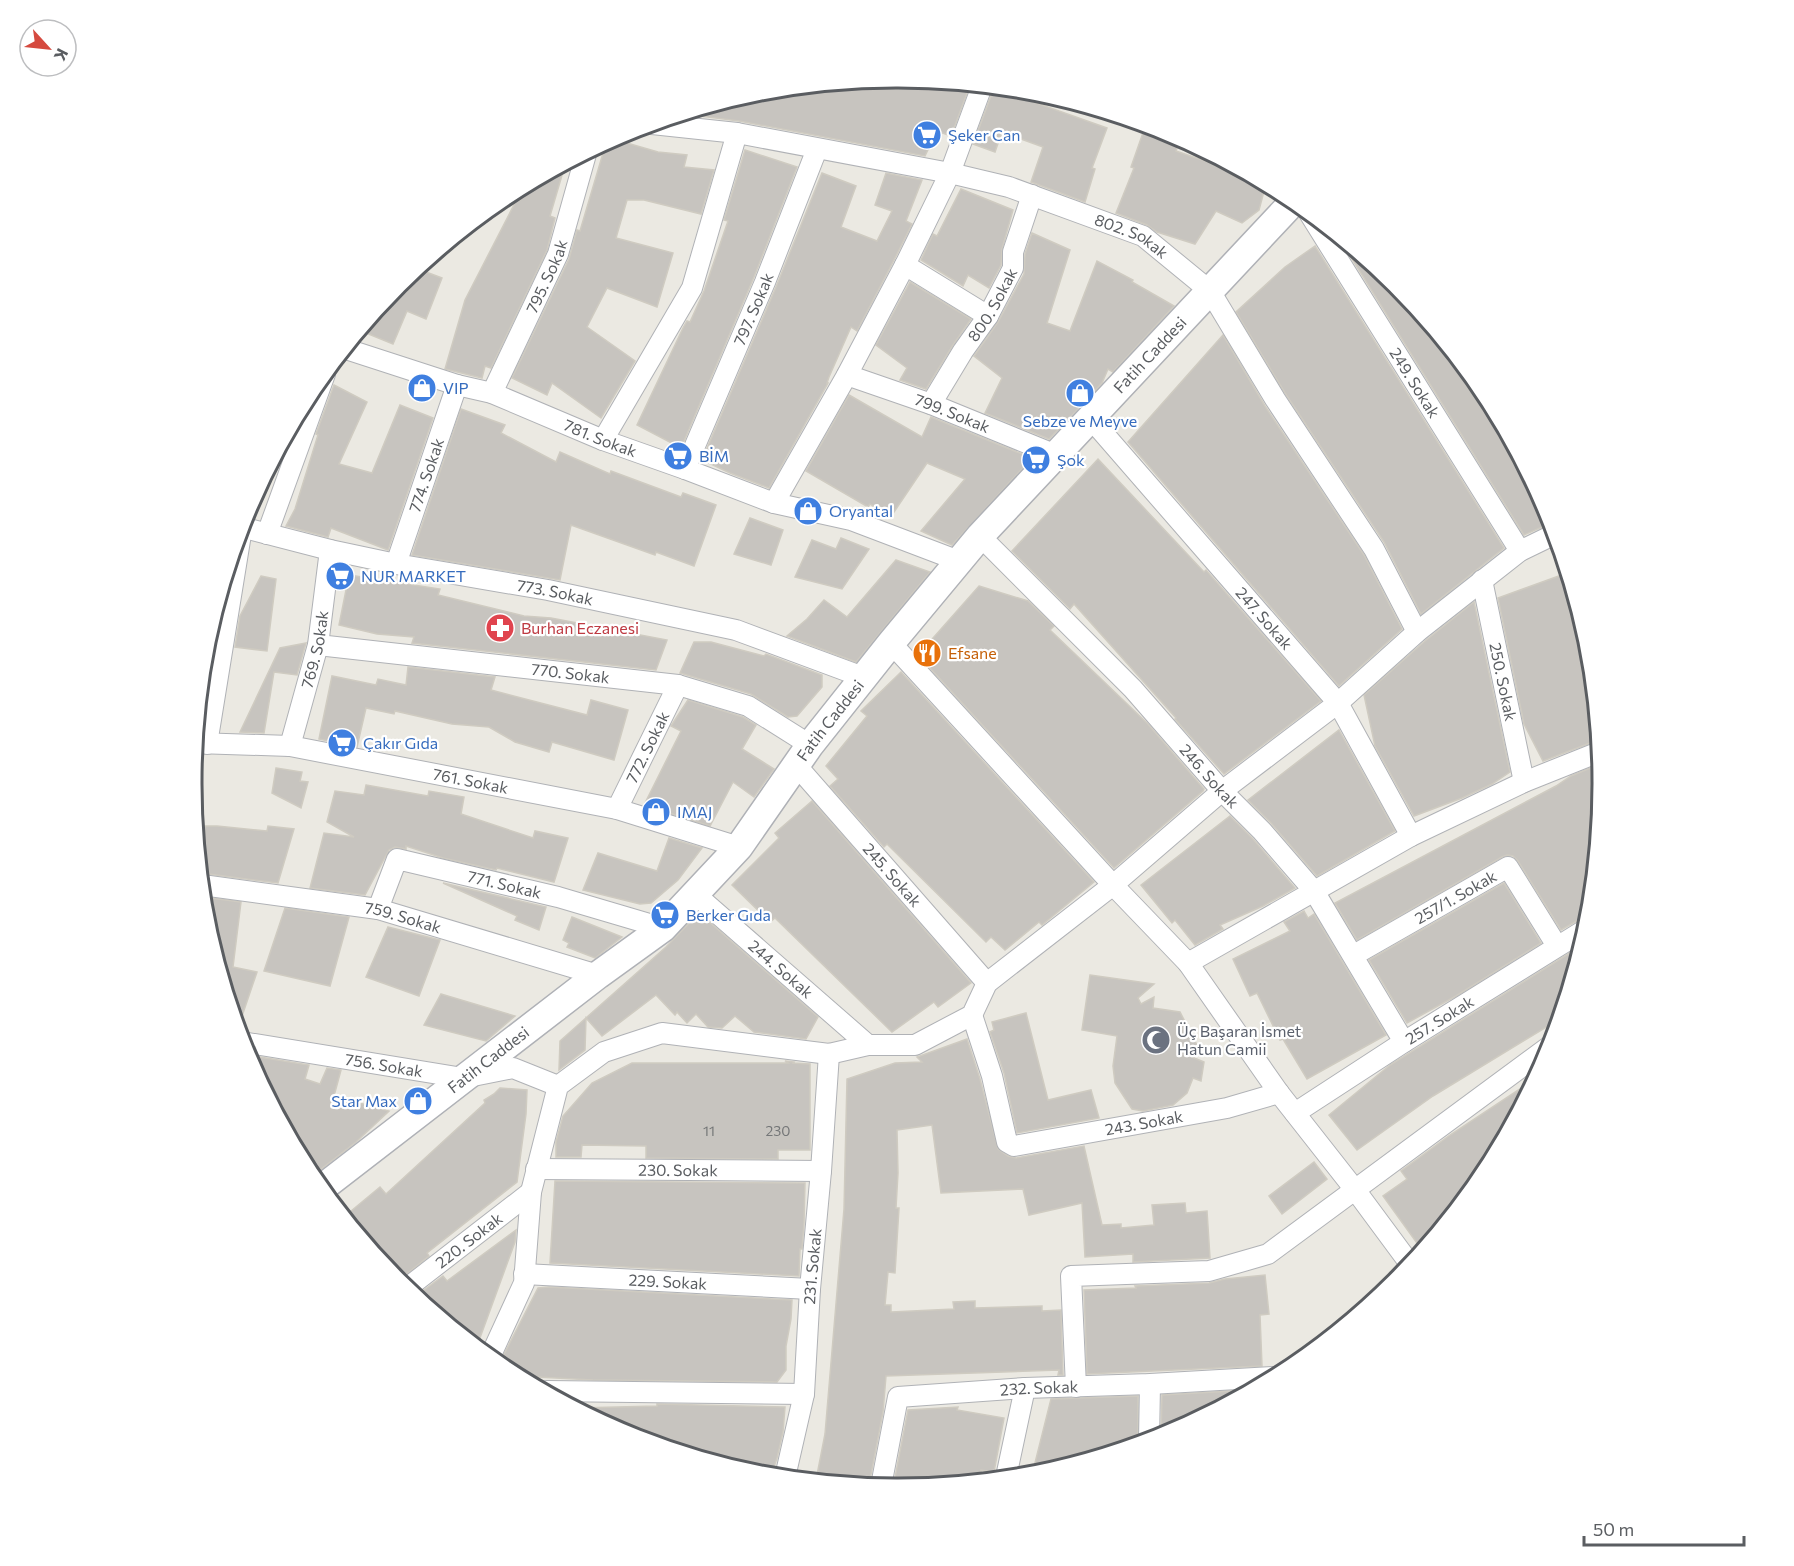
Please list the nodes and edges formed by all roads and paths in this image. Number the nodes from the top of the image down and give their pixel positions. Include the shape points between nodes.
1 (979, 93) edge
2 (671, 126) edge
3 (737, 133) junction
4 (817, 149) junction
5 (583, 164) edge
6 (950, 173) junction
7 (1032, 195) junction
8 (1287, 209) edge
9 (1322, 233) edge
10 (905, 265) junction
11 (1210, 291) junction
12 (988, 316) junction
13 (353, 352) edge
14 (847, 375) junction
15 (457, 385) junction
16 (492, 393) junction
17 (931, 404) junction
18 (1091, 419) junction
19 (296, 436) edge
20 (603, 440) junction
21 (1056, 455) junction
22 (685, 469) junction
23 (774, 502) junction
24 (250, 529) edge
25 (267, 534) junction
26 (980, 536) junction
27 (1547, 538) edge
28 (330, 550) junction
29 (1520, 551) junction
30 (959, 561) junction
31 (396, 564) junction
32 (1482, 580) junction
33 (231, 587) edge
34 (1416, 632) junction
35 (891, 643) junction
36 (318, 645) junction
37 (863, 677) junction
38 (678, 685) junction
39 (1338, 703) junction
40 (205, 727) edge
41 (204, 743) edge
42 (290, 746) junction
43 (803, 755) junction
44 (1591, 755) edge
45 (1524, 782) junction
46 (1222, 791) junction
47 (617, 809) junction
48 (1411, 836) junction
49 (739, 846) junction
50 (1113, 885) junction
51 (210, 886) edge
52 (1314, 891) junction
53 (696, 894) junction
54 (378, 909) junction
55 (663, 928) junction
56 (1574, 936) edge
57 (1557, 946) junction
58 (1354, 955) junction
59 (1188, 963) junction
60 (598, 975) junction
61 (987, 983) junction
62 (972, 1015) junction
63 (1404, 1042) junction
64 (253, 1044) edge
65 (868, 1045) junction
66 (829, 1054) junction
67 (1535, 1057) edge
68 (463, 1078) junction
69 (558, 1086) junction
70 (1279, 1093) junction
71 (1295, 1113) junction
72 (536, 1169) junction
73 (821, 1171) junction
74 (329, 1182) edge
75 (1356, 1191) junction
76 (531, 1192) junction
77 (1404, 1256) edge
78 (524, 1274) junction
79 (415, 1282) edge
80 (810, 1289) junction
81 (494, 1348) edge
82 (1254, 1378) edge
83 (1150, 1384) junction
84 (1076, 1387) junction
85 (1025, 1388) junction
86 (563, 1391) edge
87 (804, 1394) junction
88 (1149, 1430) edge
89 (1008, 1468) edge
90 (787, 1469) edge
91 (883, 1477) edge

1 - 6 street
2 - 3 street, 802. Sokak
3 - 4 street, 802. Sokak
3 - 20 street via 692,288
4 - 6 street, 802. Sokak
4 - 22 street, 797. Sokak
5 - 16 street, 795. Sokak via 558,254
6 - 7 street, 802. Sokak
6 - 10 street
7 - 11 street, 802. Sokak via 1143,236
7 - 12 street, 800. Sokak via 1013,252 1013,268
8 - 11 main road, Fatih Caddesi
9 - 29 street, 249. Sokak
10 - 12 street
10 - 14 street
11 - 18 main road, Fatih Caddesi
11 - 34 street, 802. Sokak via 1275,399 1374,549
12 - 17 street, 800. Sokak
13 - 15 street, 781. Sokak
14 - 17 street, 799. Sokak
14 - 23 street
15 - 16 street, 781. Sokak
15 - 31 street, 774. Sokak
16 - 20 street, 781. Sokak
17 - 21 street, 799. Sokak
18 - 21 main road, Fatih Caddesi
18 - 39 street, 247. Sokak
19 - 25 street
20 - 22 street, 781. Sokak
21 - 26 main road, Fatih Caddesi
22 - 23 street, 781. Sokak
23 - 30 street, 781. Sokak via 851,520
24 - 25 street, 773. Sokak
25 - 28 street, 773. Sokak
26 - 30 main road, Fatih Caddesi
26 - 46 street, 246. Sokak via 1133,689
27 - 29 street
28 - 31 street, 773. Sokak
28 - 36 street, 769. Sokak
29 - 32 street
30 - 35 main road, Fatih Caddesi
31 - 37 street, 773. Sokak via 548,590 736,630
32 - 34 street
32 - 45 street, 250. Sokak
33 - 40 street
34 - 39 street
35 - 37 main road, Fatih Caddesi
35 - 50 street
36 - 38 street, 770. Sokak
36 - 42 street, 769. Sokak
37 - 43 main road, Fatih Caddesi
38 - 43 street, 770. Sokak via 748,706
38 - 47 street, 772. Sokak
39 - 46 street
39 - 48 street, 247. Sokak
41 - 42 street, 761. Sokak
42 - 47 street, 761. Sokak
43 - 49 main road, Fatih Caddesi
43 - 61 street, 245. Sokak
44 - 45 street
45 - 48 street
46 - 50 street
46 - 52 street, 246. Sokak
47 - 49 street, 761. Sokak
48 - 52 street
49 - 53 main road, Fatih Caddesi
50 - 59 street
50 - 61 street
51 - 54 street, 759. Sokak
52 - 58 street, 246. Sokak
52 - 59 street
53 - 55 main road, Fatih Caddesi
53 - 65 street, 244. Sokak
54 - 55 street, 771. Sokak via 397,859 558,897
54 - 60 street, 759. Sokak
55 - 60 main road, Fatih Caddesi
56 - 57 street, 257. Sokak
57 - 58 street, 257/1. Sokak via 1508,867
57 - 63 street, 257. Sokak
58 - 63 street, 246. Sokak
59 - 70 street
60 - 68 main road, Fatih Caddesi
61 - 62 street
62 - 65 street via 915,1045
62 - 70 street, 243. Sokak via 992,1076 1007,1142 1014,1146 1227,1108
63 - 71 street, 257. Sokak
64 - 68 street, 756. Sokak
65 - 66 street
66 - 69 street via 662,1032 604,1052
66 - 73 street, 231. Sokak
67 - 75 street
68 - 69 street, 756. Sokak via 513,1068
68 - 74 main road, Fatih Caddesi
69 - 72 street
70 - 71 street
71 - 75 street
72 - 73 street, 230. Sokak
72 - 76 street
73 - 80 street, 231. Sokak
75 - 77 street
75 - 84 street via 1268,1254 1209,1271 1071,1276
76 - 78 street
76 - 79 street, 220. Sokak
78 - 80 street, 229. Sokak
78 - 81 street via 524,1283
80 - 87 street, 231. Sokak
82 - 83 street, 232. Sokak
83 - 84 street, 232. Sokak
83 - 88 street
84 - 85 street, 232. Sokak
85 - 89 street
85 - 91 street, 232. Sokak via 898,1397
86 - 87 street
87 - 90 street, 231. Sokak

